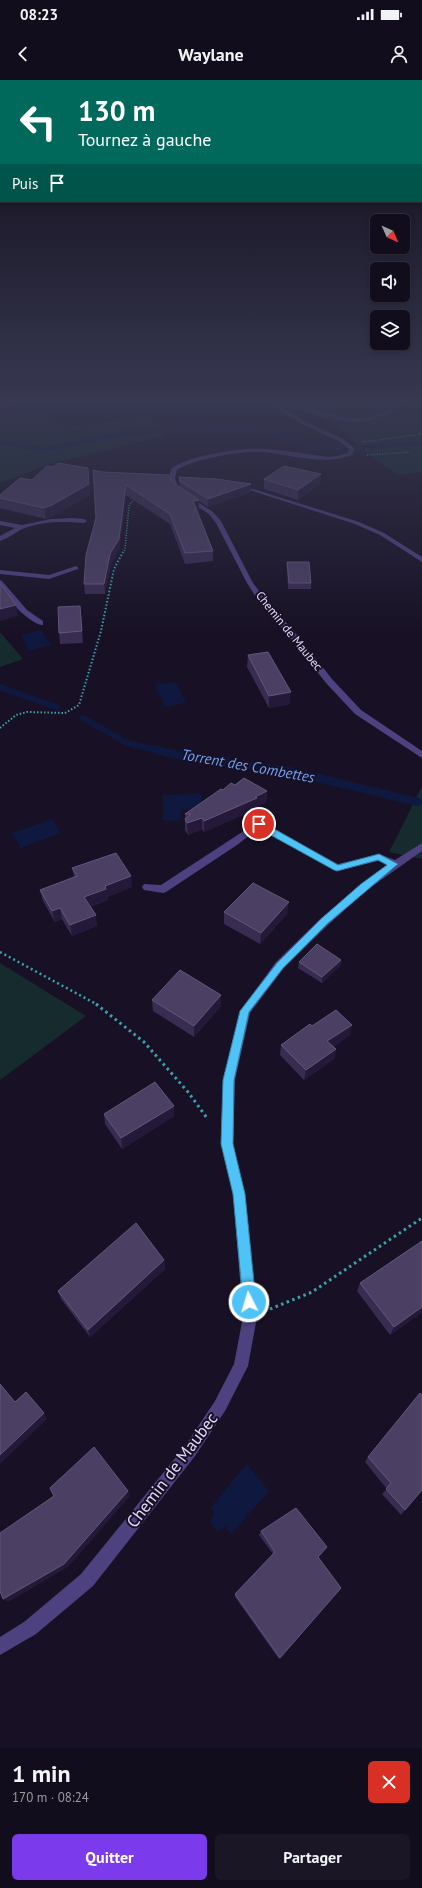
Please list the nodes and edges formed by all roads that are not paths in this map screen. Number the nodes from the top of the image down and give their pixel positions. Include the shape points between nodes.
1 (172, 478) joint
2 (181, 480) edge
3 (231, 484) edge
4 (84, 520) dead end
5 (0, 522) edge
6 (21, 527) junction
7 (0, 539) edge
8 (422, 560) edge
9 (76, 568) dead end
10 (0, 572) edge
11 (0, 582) edge
12 (40, 623) dead end
13 (422, 755) edge
14 (422, 846) edge
15 (394, 864) junction
16 (147, 887) dead end
17 (0, 1646) edge

1 - 2 street
1 - 13 street, Chemin de Maubec via 176,491 207,510 219,522 250,583 266,606 334,686 358,712
3 - 8 street via 248,487 281,500 357,522 382,534
4 - 6 street via 60,519
5 - 6 street
6 - 7 street
9 - 10 street via 49,577
11 - 12 street via 24,612
14 - 15 street, Chemin de Maubec
15 - 16 street via 379,857 337,868 259,824 163,889
15 - 17 street, Chemin de Maubec via 324,922 280,965 245,1011 229,1080 227,1144 239,1194 250,1317 241,1366 220,1406 190,1451 87,1580 30,1628

